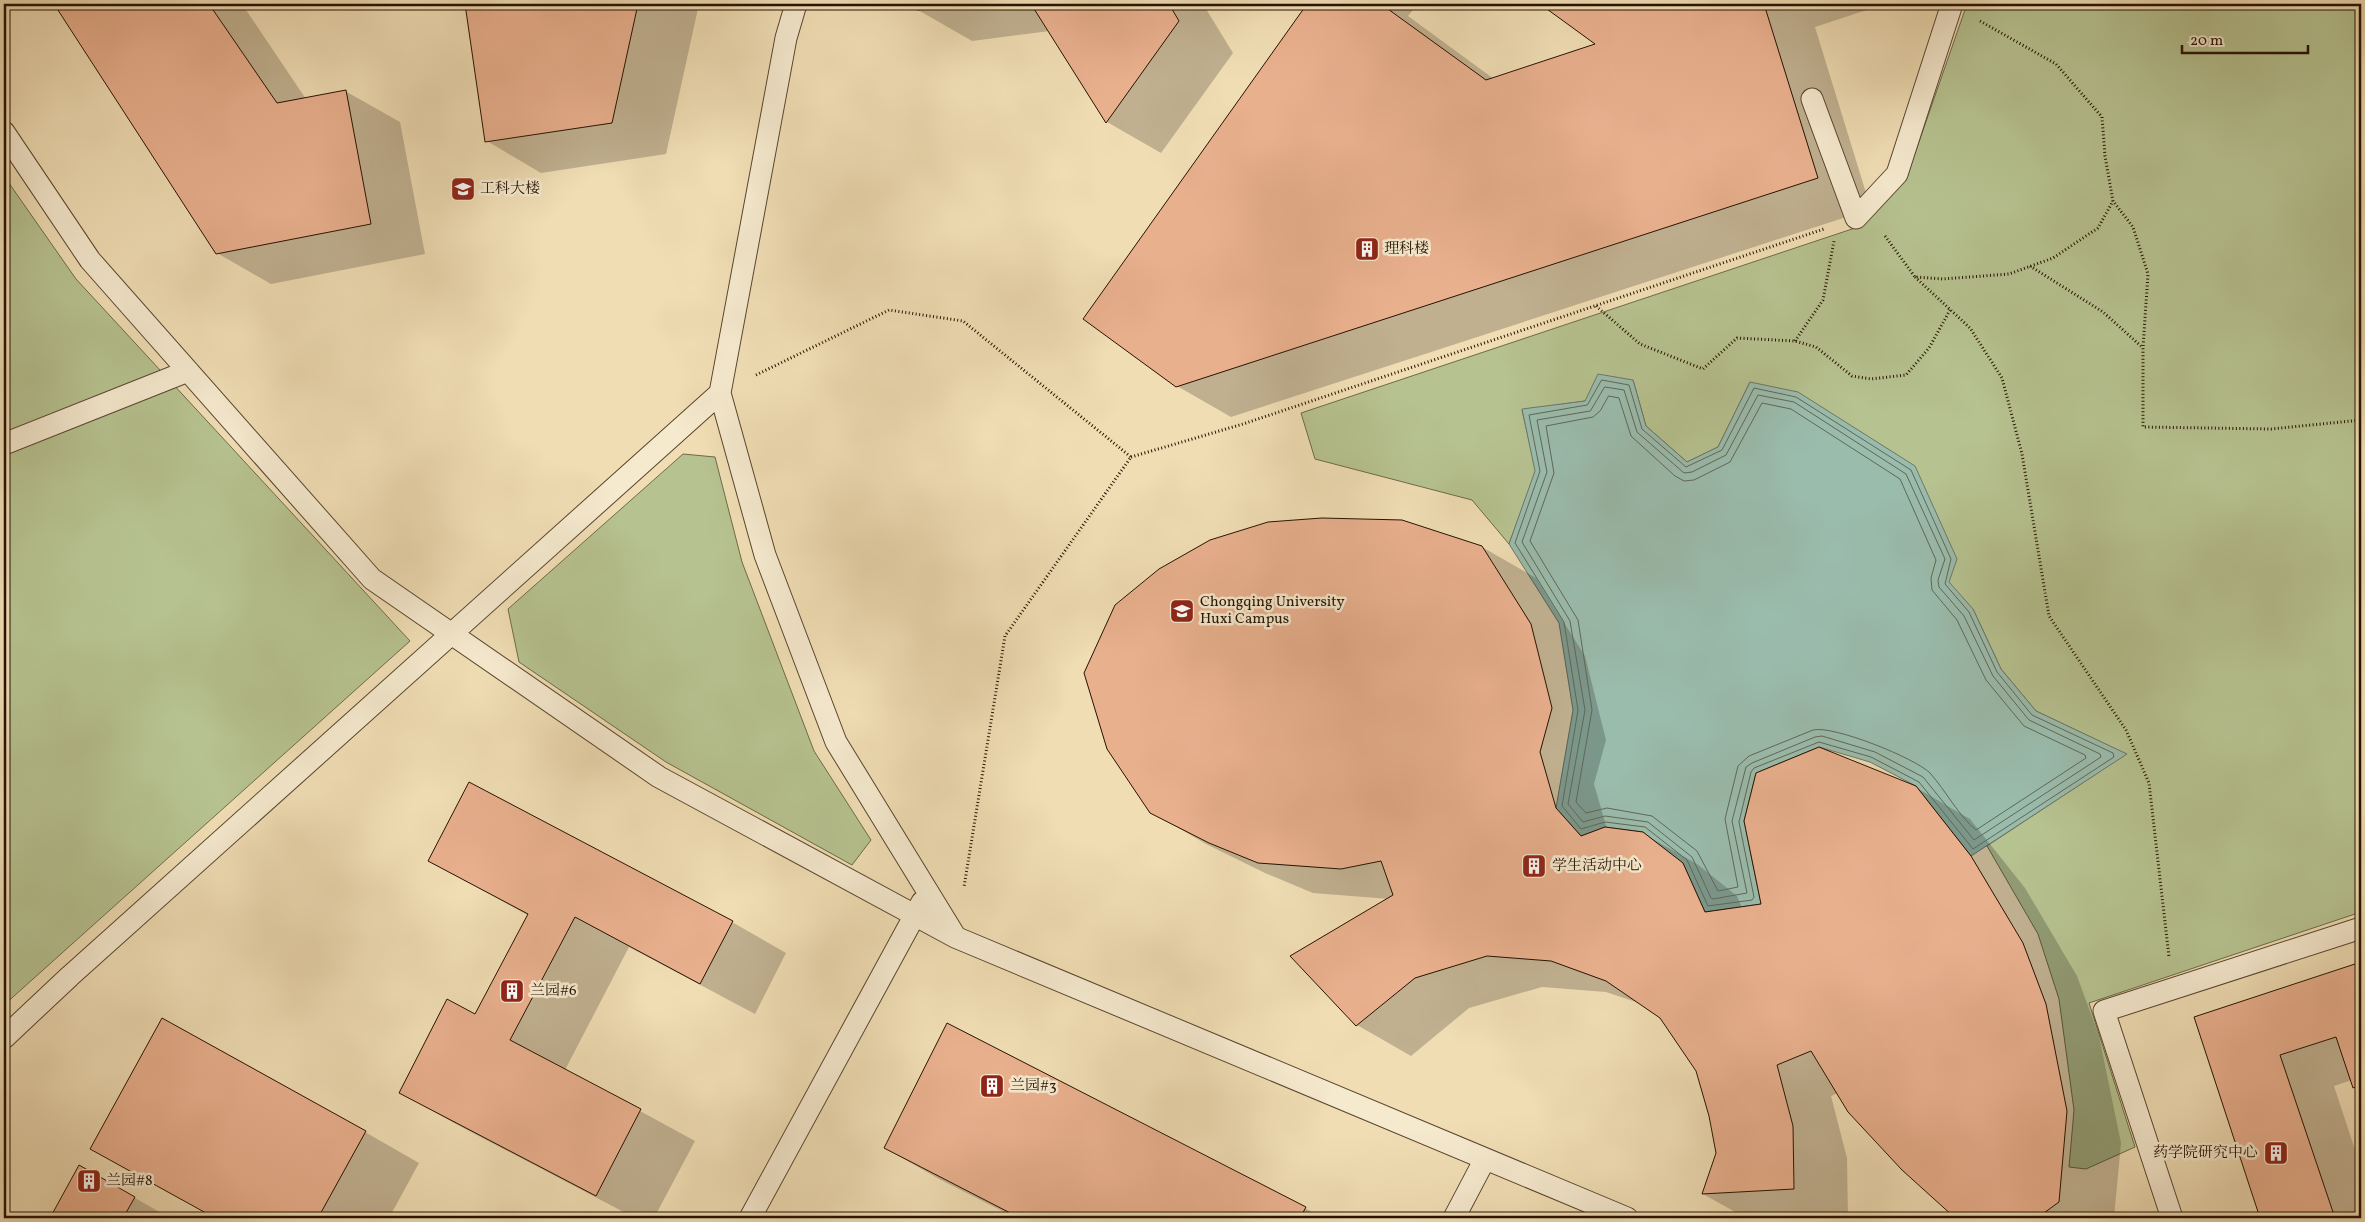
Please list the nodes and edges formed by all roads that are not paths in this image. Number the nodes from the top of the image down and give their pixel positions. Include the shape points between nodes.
1 (796, 4) edge
2 (1952, 4) edge
3 (1812, 98) dead end
4 (4, 132) edge
5 (188, 371) junction
6 (720, 392) junction
7 (4, 444) edge
8 (450, 633) junction
9 (928, 892) junction
10 (913, 914) junction
11 (2361, 928) edge
12 (955, 937) junction
13 (4, 1038) edge
14 (1485, 1159) junction
15 (750, 1218) edge
16 (1454, 1218) edge
17 (1627, 1218) edge
18 (2172, 1218) edge

1 - 6 lane via 786,38
2 - 3 lane via 1897,174 1852,217
4 - 5 lane via 90,260
5 - 7 lane
5 - 8 lane via 372,579
6 - 8 lane
6 - 9 lane via 765,554 836,742
8 - 10 lane via 658,777
8 - 13 lane
9 - 10 lane
9 - 12 lane
10 - 12 lane
10 - 15 lane
11 - 18 lane via 2104,1011
12 - 14 lane
14 - 16 lane
14 - 17 lane

